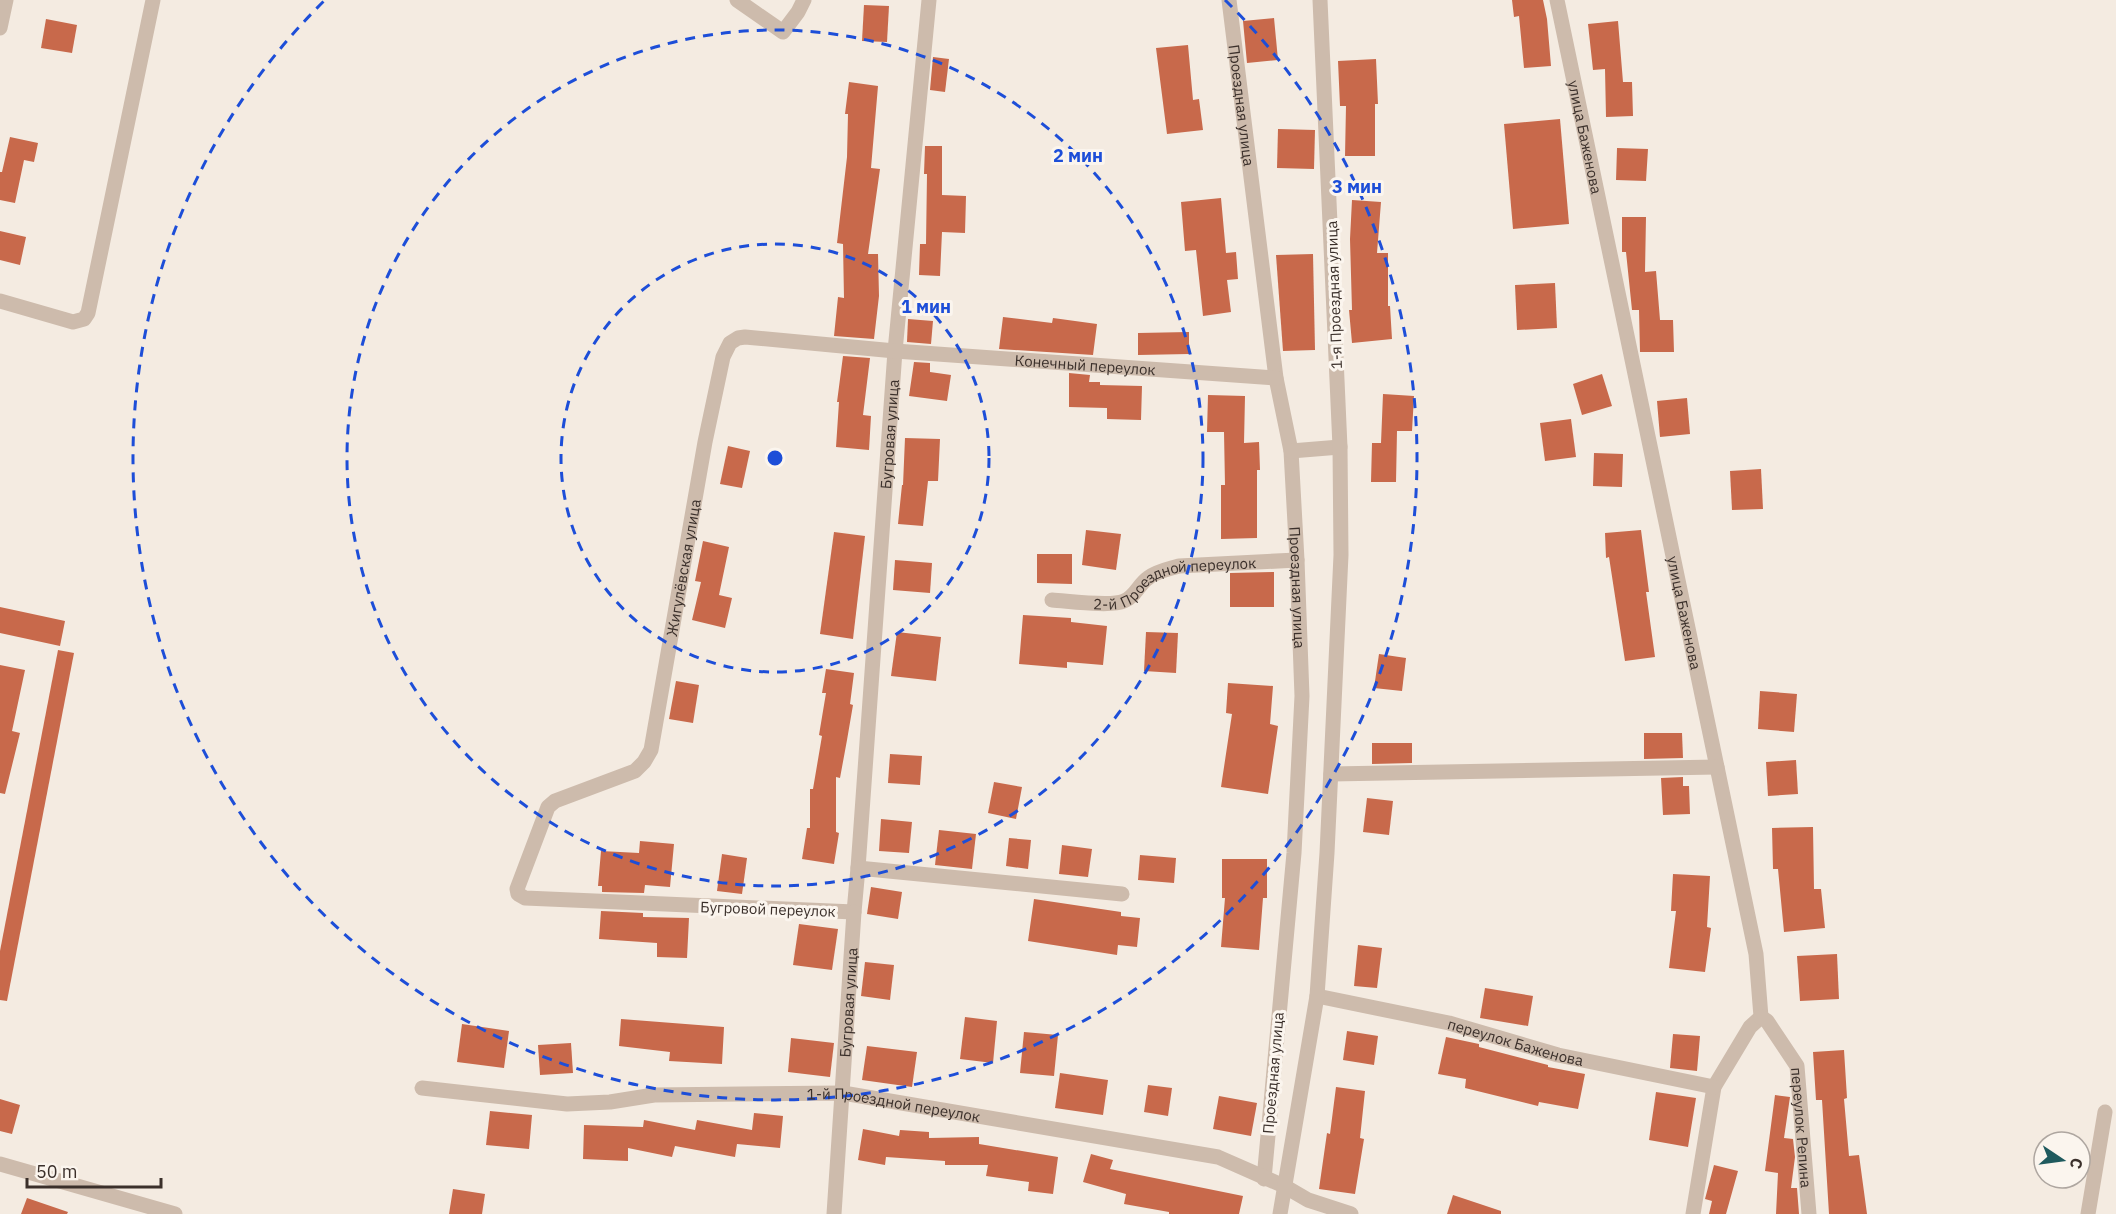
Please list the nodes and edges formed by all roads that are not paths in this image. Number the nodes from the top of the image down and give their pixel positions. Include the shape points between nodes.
1 (6, 0) edge
2 (153, 0) edge
3 (737, 0) edge
4 (804, 0) edge
5 (929, 0) edge
6 (1228, 0) edge
7 (1320, 0) edge
8 (1557, 0) edge
9 (0, 28) edge
10 (0, 302) edge
11 (895, 351) junction
12 (1276, 378) junction
13 (1340, 447) junction
14 (1291, 451) junction
15 (1298, 560) junction
16 (1052, 600) dead end
17 (1717, 767) junction
18 (1331, 774) junction
19 (858, 868) junction
20 (518, 894) joint
21 (1122, 894) dead end
22 (854, 912) junction
23 (1317, 996) junction
24 (1761, 1017) junction
25 (1714, 1087) junction
26 (422, 1088) dead end
27 (843, 1093) junction
28 (2104, 1112) dead end
29 (0, 1164) edge
30 (1264, 1179) junction
31 (1284, 1186) junction
32 (175, 1214) edge
33 (834, 1214) edge
34 (1280, 1214) edge
35 (1351, 1214) edge
36 (1693, 1214) edge
37 (1809, 1214) edge
38 (2088, 1214) edge

1 - 9 street
2 - 10 street via 88,313 84,319 73,322
3 - 4 street via 783,32
5 - 11 street, Бугровая улица
6 - 12 street, Проездная улица
7 - 13 street, 1-я Проездная улица
8 - 17 street, улица Баженова
11 - 12 street, Конечный переулок
11 - 19 street, Бугровая улица
11 - 20 street, Жигулёвская улица via 745,338 738,338 725,350 651,750 635,771 548,807 518,883
12 - 14 street, Проездная улица
13 - 14 street
13 - 18 street, Проездная улица via 1341,555
14 - 15 street, Проездная улица
15 - 16 street, 2-й Проездной переулок via 1162,570 1147,578 1124,602
15 - 30 street, Проездная улица via 1302,696 1294,853
17 - 18 street
17 - 24 street, улица Баженова via 1756,954
18 - 23 street, Проездная улица
19 - 21 street
19 - 22 street, Бугровой переулок
20 - 22 street, Бугровой переулок via 525,898
22 - 27 street, Бугровая улица
23 - 25 street, переулок Баженова via 1449,1023 1558,1055
23 - 31 street, Проездная улица
24 - 25 street via 1750,1027
24 - 37 street, переулок Репина via 1797,1066
25 - 36 street
26 - 27 street, 1-й Проездной переулок via 567,1104 654,1095
27 - 30 street, 1-й Проездной переулок via 1218,1157
27 - 33 street, Бугровая улица
28 - 38 street
29 - 32 street
30 - 31 street, 1-й Проездной переулок
31 - 34 street, Проездная улица
31 - 35 street, 1-й Проездной переулок via 1308,1200

